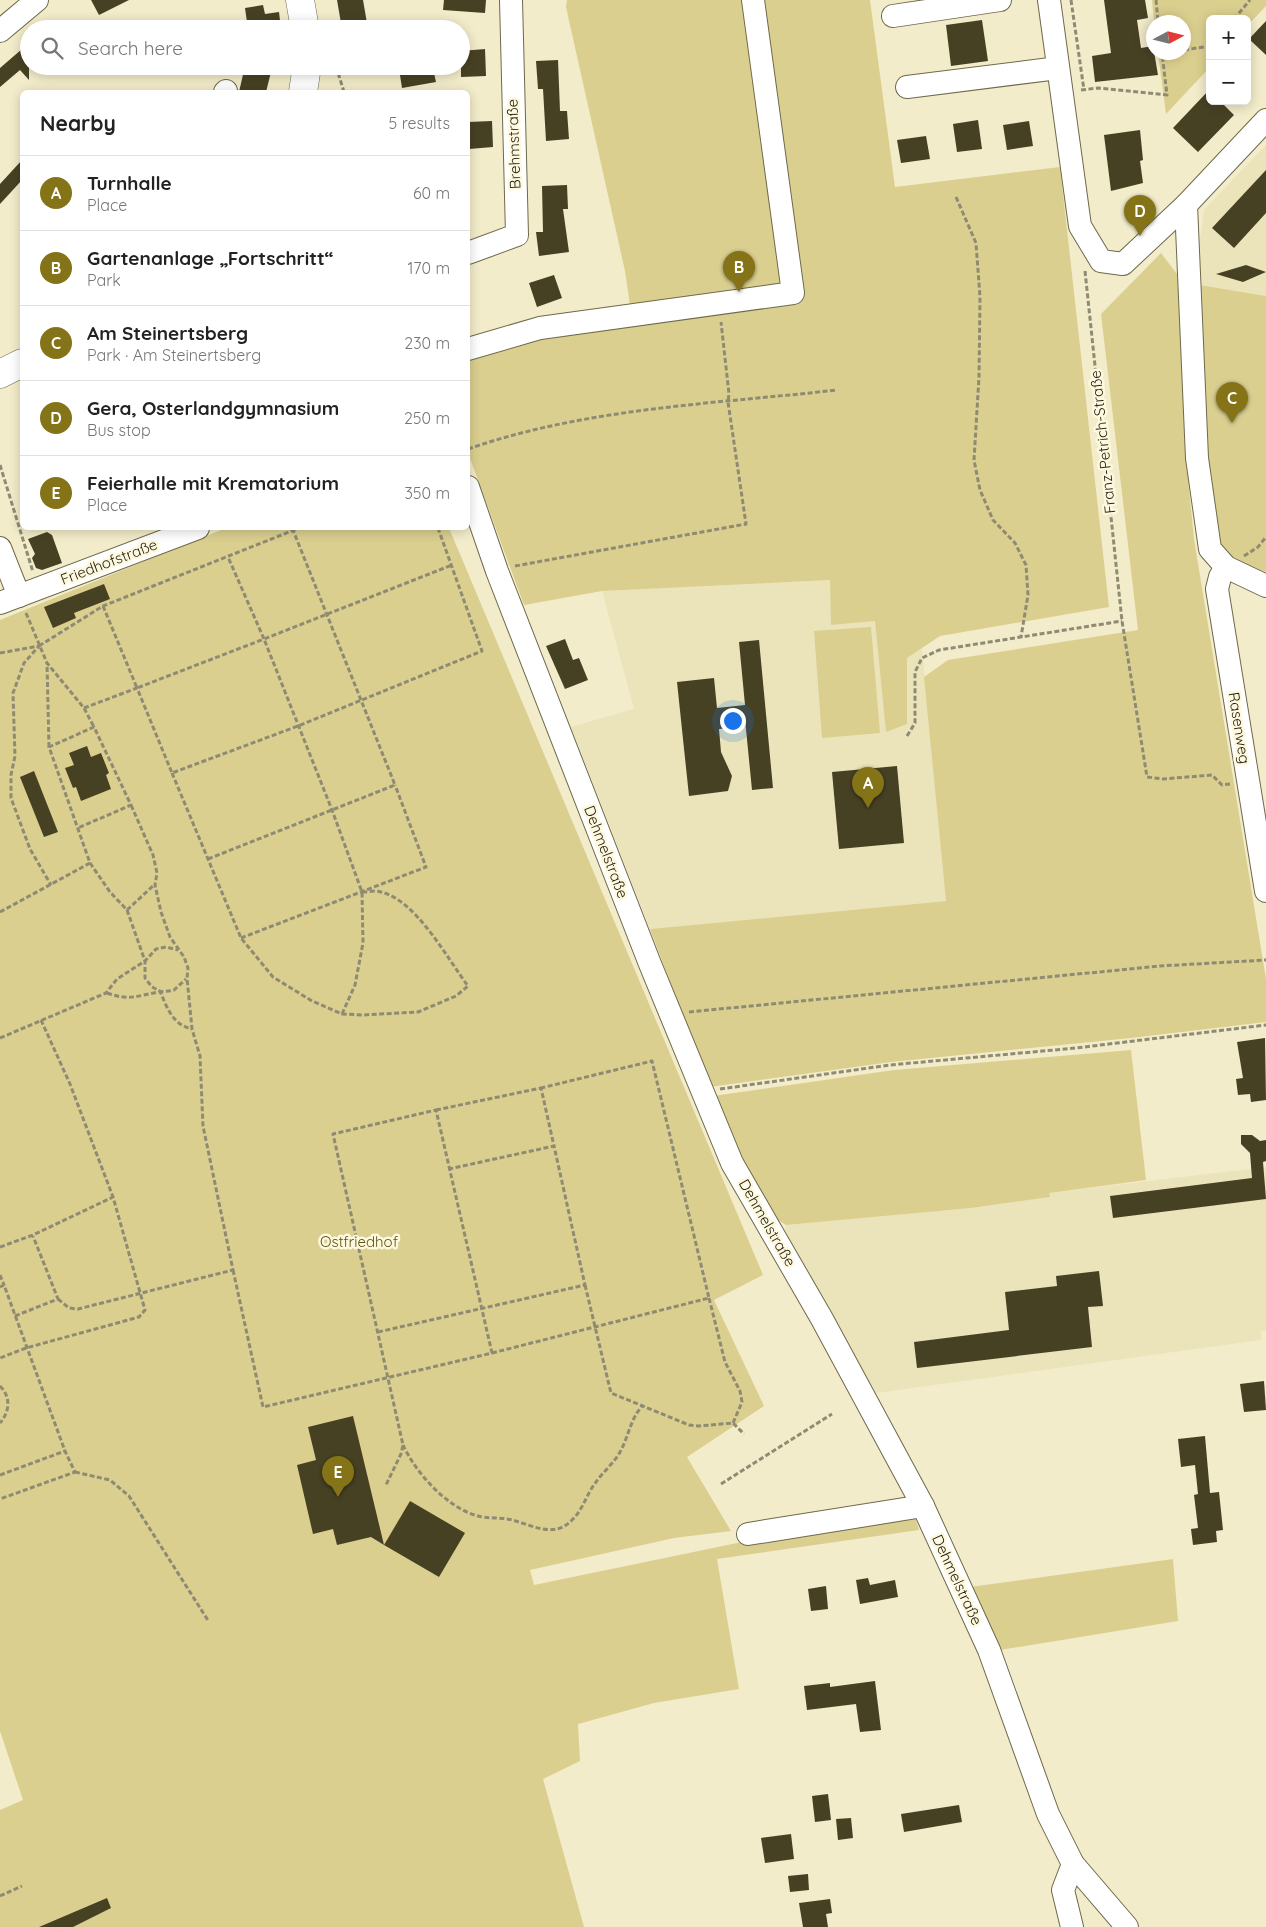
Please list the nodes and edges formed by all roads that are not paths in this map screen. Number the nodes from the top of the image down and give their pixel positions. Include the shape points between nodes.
1 (37, 0) edge
2 (300, 0) edge
3 (511, 0) edge
4 (753, 0) edge
5 (1000, 0) edge
6 (1049, 0) edge
7 (893, 16) dead end
8 (303, 20) edge
9 (0, 31) edge
10 (1058, 68) junction
11 (306, 75) edge
12 (907, 87) dead end
13 (303, 90) edge
14 (1266, 120) edge
15 (1186, 205) junction
16 (470, 252) edge
17 (470, 348) edge
18 (20, 364) edge
19 (0, 374) edge
20 (470, 493) edge
21 (193, 530) edge
22 (0, 548) edge
23 (1226, 567) junction
24 (1266, 586) edge
25 (19, 596) edge
26 (1266, 891) edge
27 (923, 1506) junction
28 (748, 1534) dead end
29 (1073, 1864) junction
30 (1072, 1927) edge
31 (1127, 1927) edge

1 - 9 street
2 - 8 main road
3 - 16 street, Brehmstraße via 517,235
4 - 17 street via 793,293 540,328
5 - 7 street
6 - 10 street
10 - 12 street
10 - 15 street via 1080,226 1101,261 1122,264
11 - 13 main road
14 - 15 street
15 - 23 street via 1197,458 1210,549
18 - 19 main road
20 - 27 street, Dehmelstraße via 497,571 732,1163 822,1319
21 - 25 street, Friedhofstraße
22 - 25 street
23 - 24 street
23 - 26 street, Rasenweg via 1217,589
27 - 28 street
27 - 29 street, Dehmelstraße via 989,1650 1048,1814
29 - 30 street via 1063,1890
29 - 31 street, Dehmelstraße

